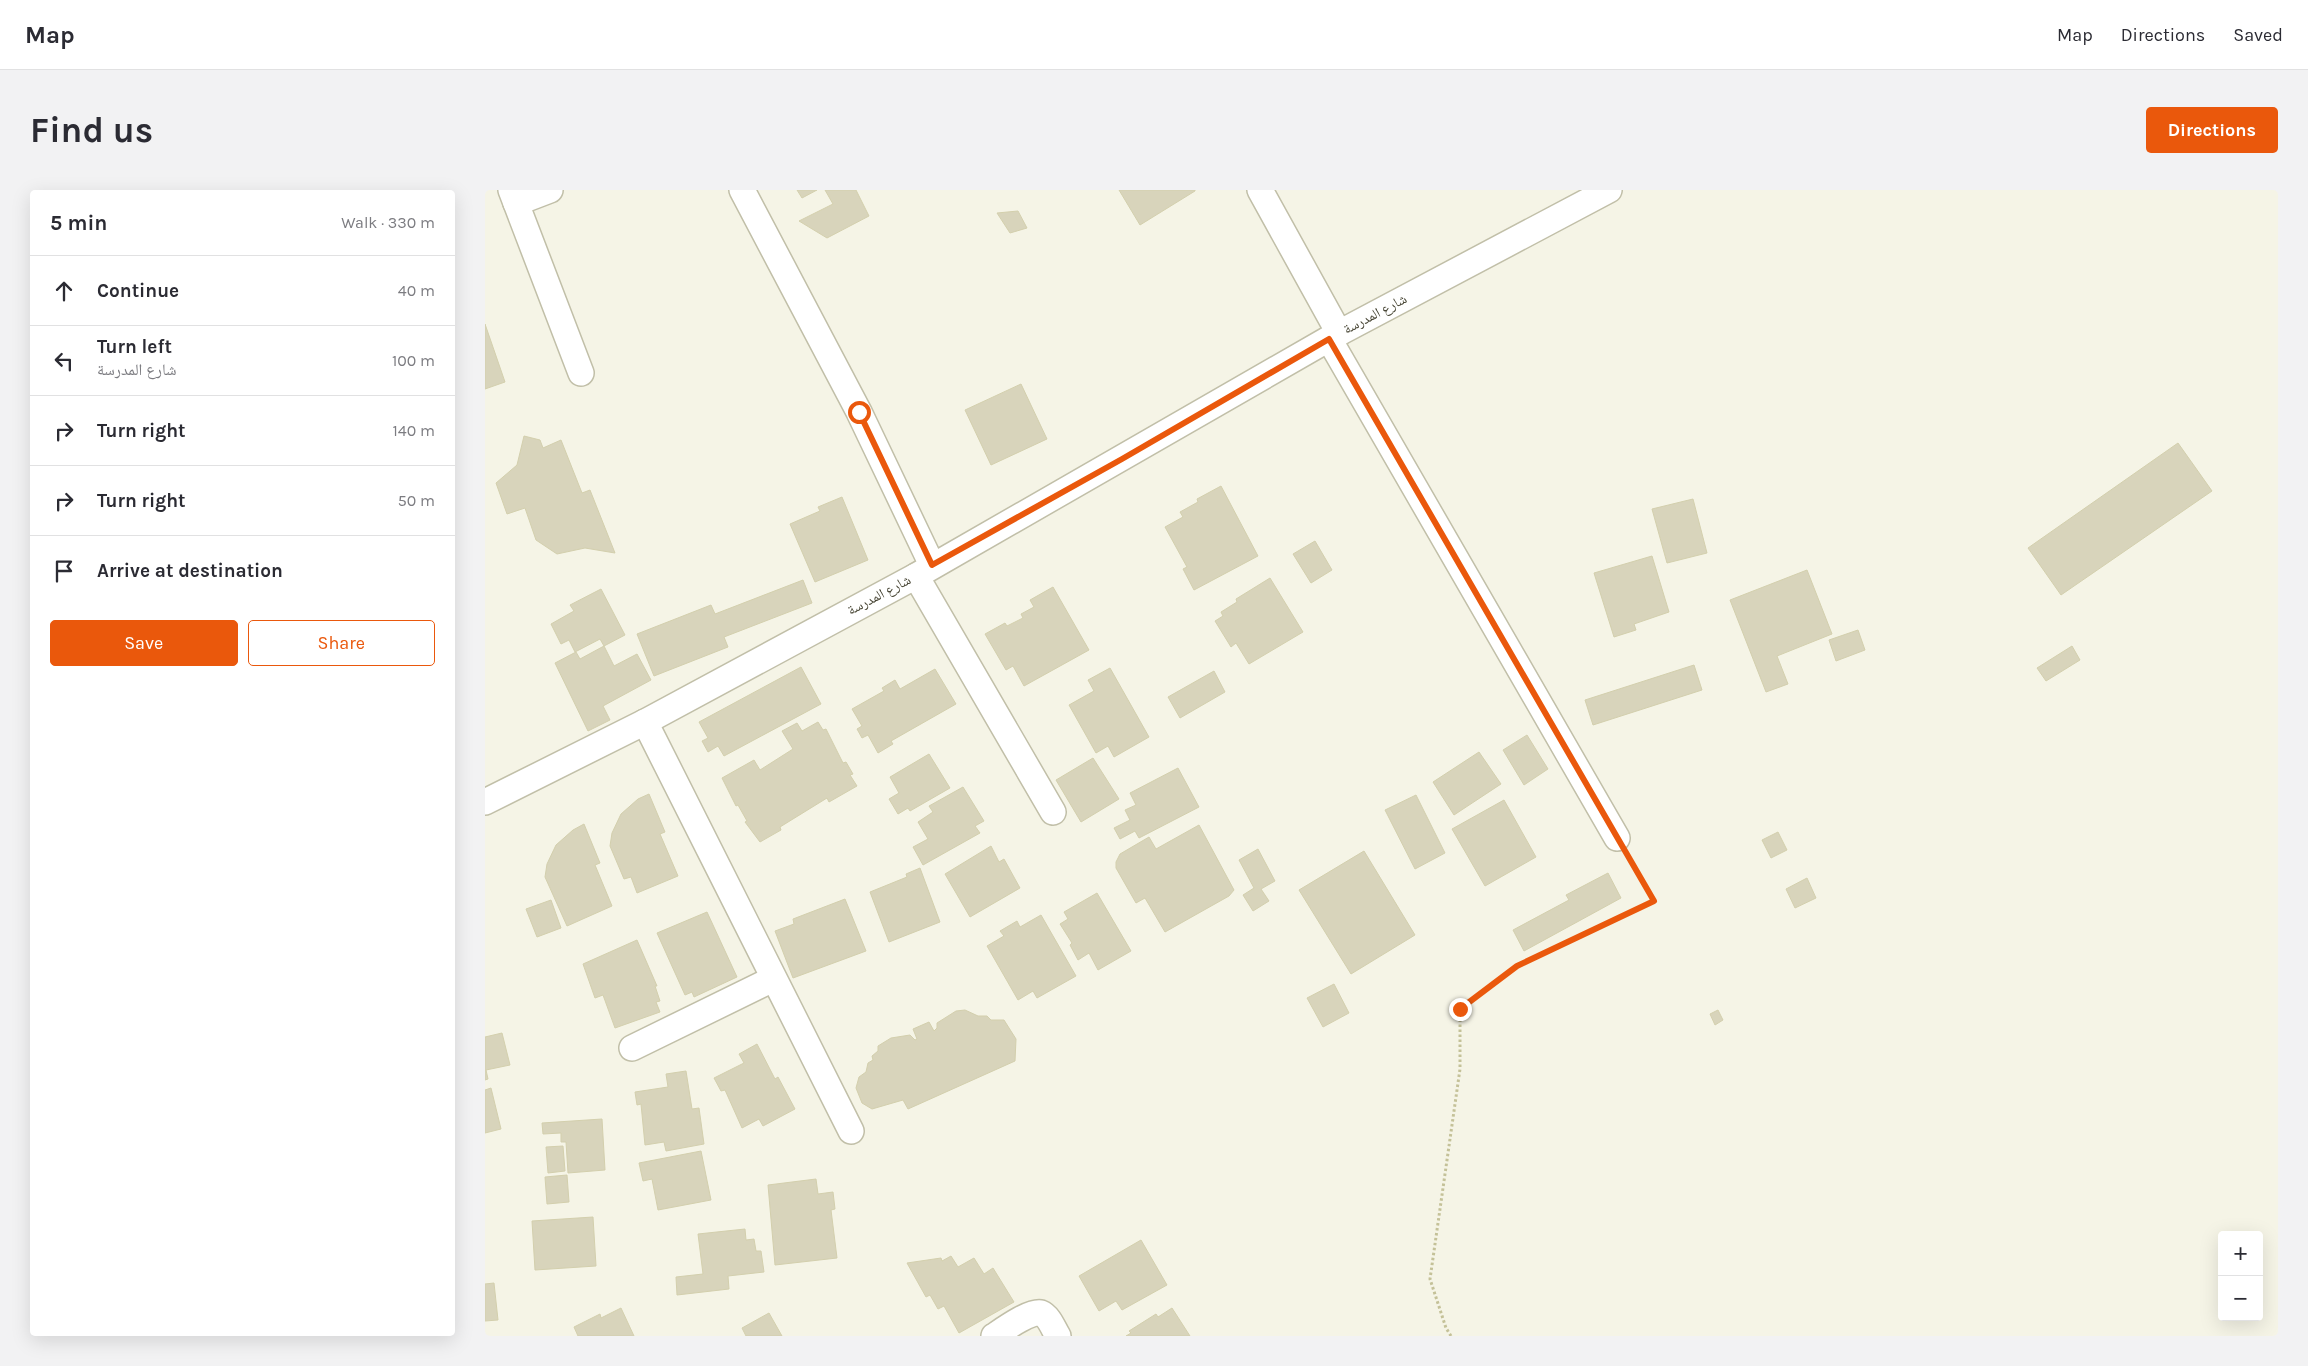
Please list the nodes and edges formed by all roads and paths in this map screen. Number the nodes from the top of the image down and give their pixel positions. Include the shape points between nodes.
1 (550, 190) edge
2 (743, 190) edge
3 (1261, 190) edge
4 (1609, 190) edge
5 (513, 197) edge
6 (1334, 336) junction
7 (581, 373) dead end
8 (924, 570) junction
9 (645, 722) junction
10 (485, 802) edge
11 (1053, 812) dead end
12 (1617, 838) joint
13 (773, 980) junction
14 (632, 1048) dead end
15 (851, 1131) dead end
16 (994, 1336) edge
17 (1058, 1336) edge
18 (1451, 1336) edge

1 - 5 street
2 - 8 street via 859,412
3 - 6 street
4 - 6 street, شارع المدرسة
5 - 7 street
6 - 8 street, شارع المدرسة
6 - 12 street
8 - 9 street, شارع المدرسة
8 - 11 street
9 - 10 street, شارع المدرسة
9 - 13 street
12 - 18 path via 1654,901 1517,966 1460,1009 1460,1069 1431,1279
13 - 14 street
13 - 15 street
16 - 17 street via 1031,1314 1041,1313

